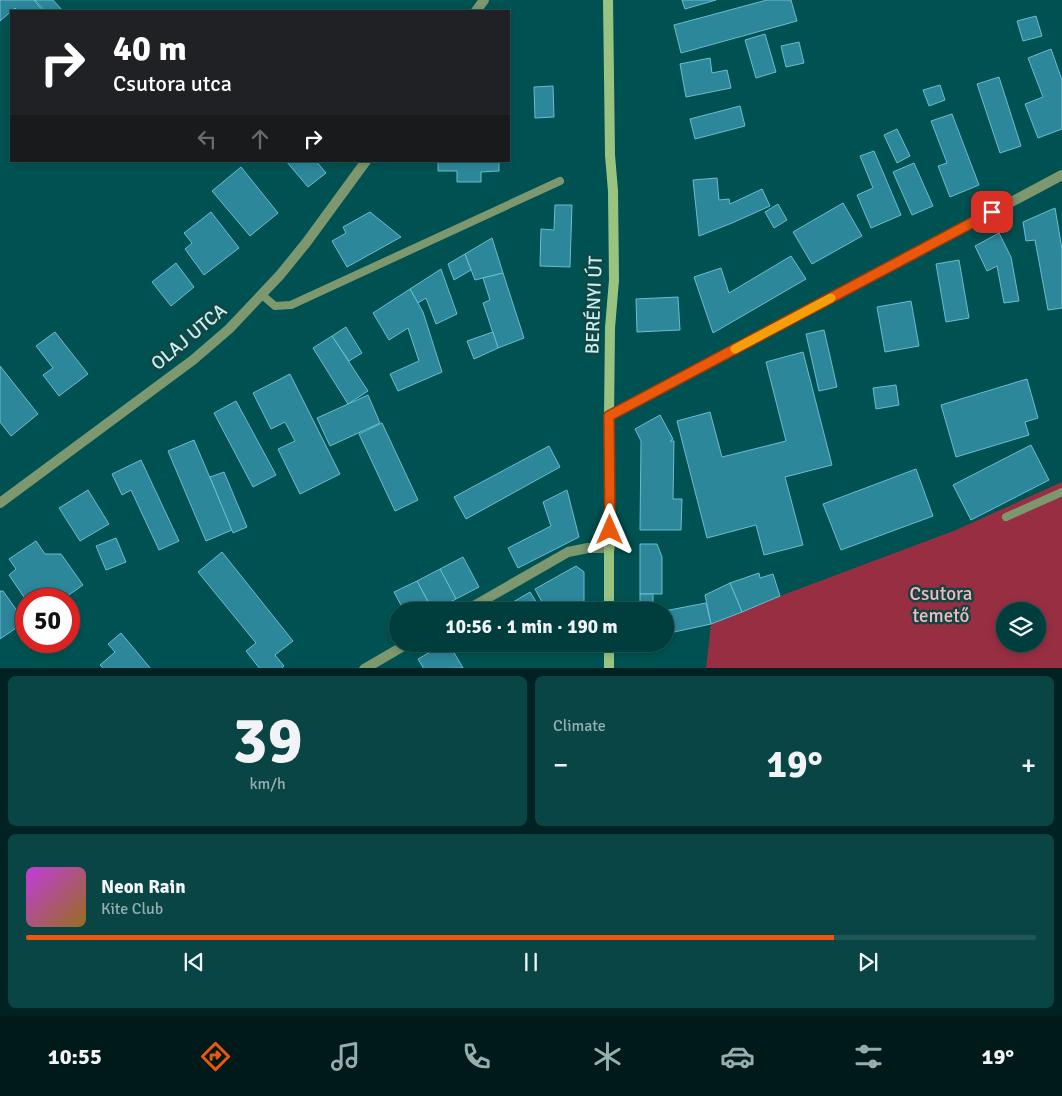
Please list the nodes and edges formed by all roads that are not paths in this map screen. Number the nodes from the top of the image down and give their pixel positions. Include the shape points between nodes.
1 (608, 0) edge
2 (365, 162) edge
3 (1062, 175) edge
4 (560, 182) dead end
5 (262, 295) junction
6 (609, 416) junction
7 (1062, 492) edge
8 (0, 503) edge
9 (1006, 517) dead end
10 (610, 548) junction
11 (480, 602) edge
12 (610, 602) edge
13 (393, 652) edge
14 (609, 652) edge
15 (364, 668) edge
16 (609, 668) edge

1 - 6 main road, BERÉNYI ÚT via 614,280
2 - 5 street, OLAJ UTCA via 306,243
3 - 6 street
4 - 5 lane via 291,305 275,306
5 - 8 street, OLAJ UTCA via 192,360
6 - 10 main road, BERÉNYI ÚT
7 - 9 lane
10 - 11 street via 568,552
10 - 12 main road, BERÉNYI ÚT
13 - 15 street
14 - 16 main road

